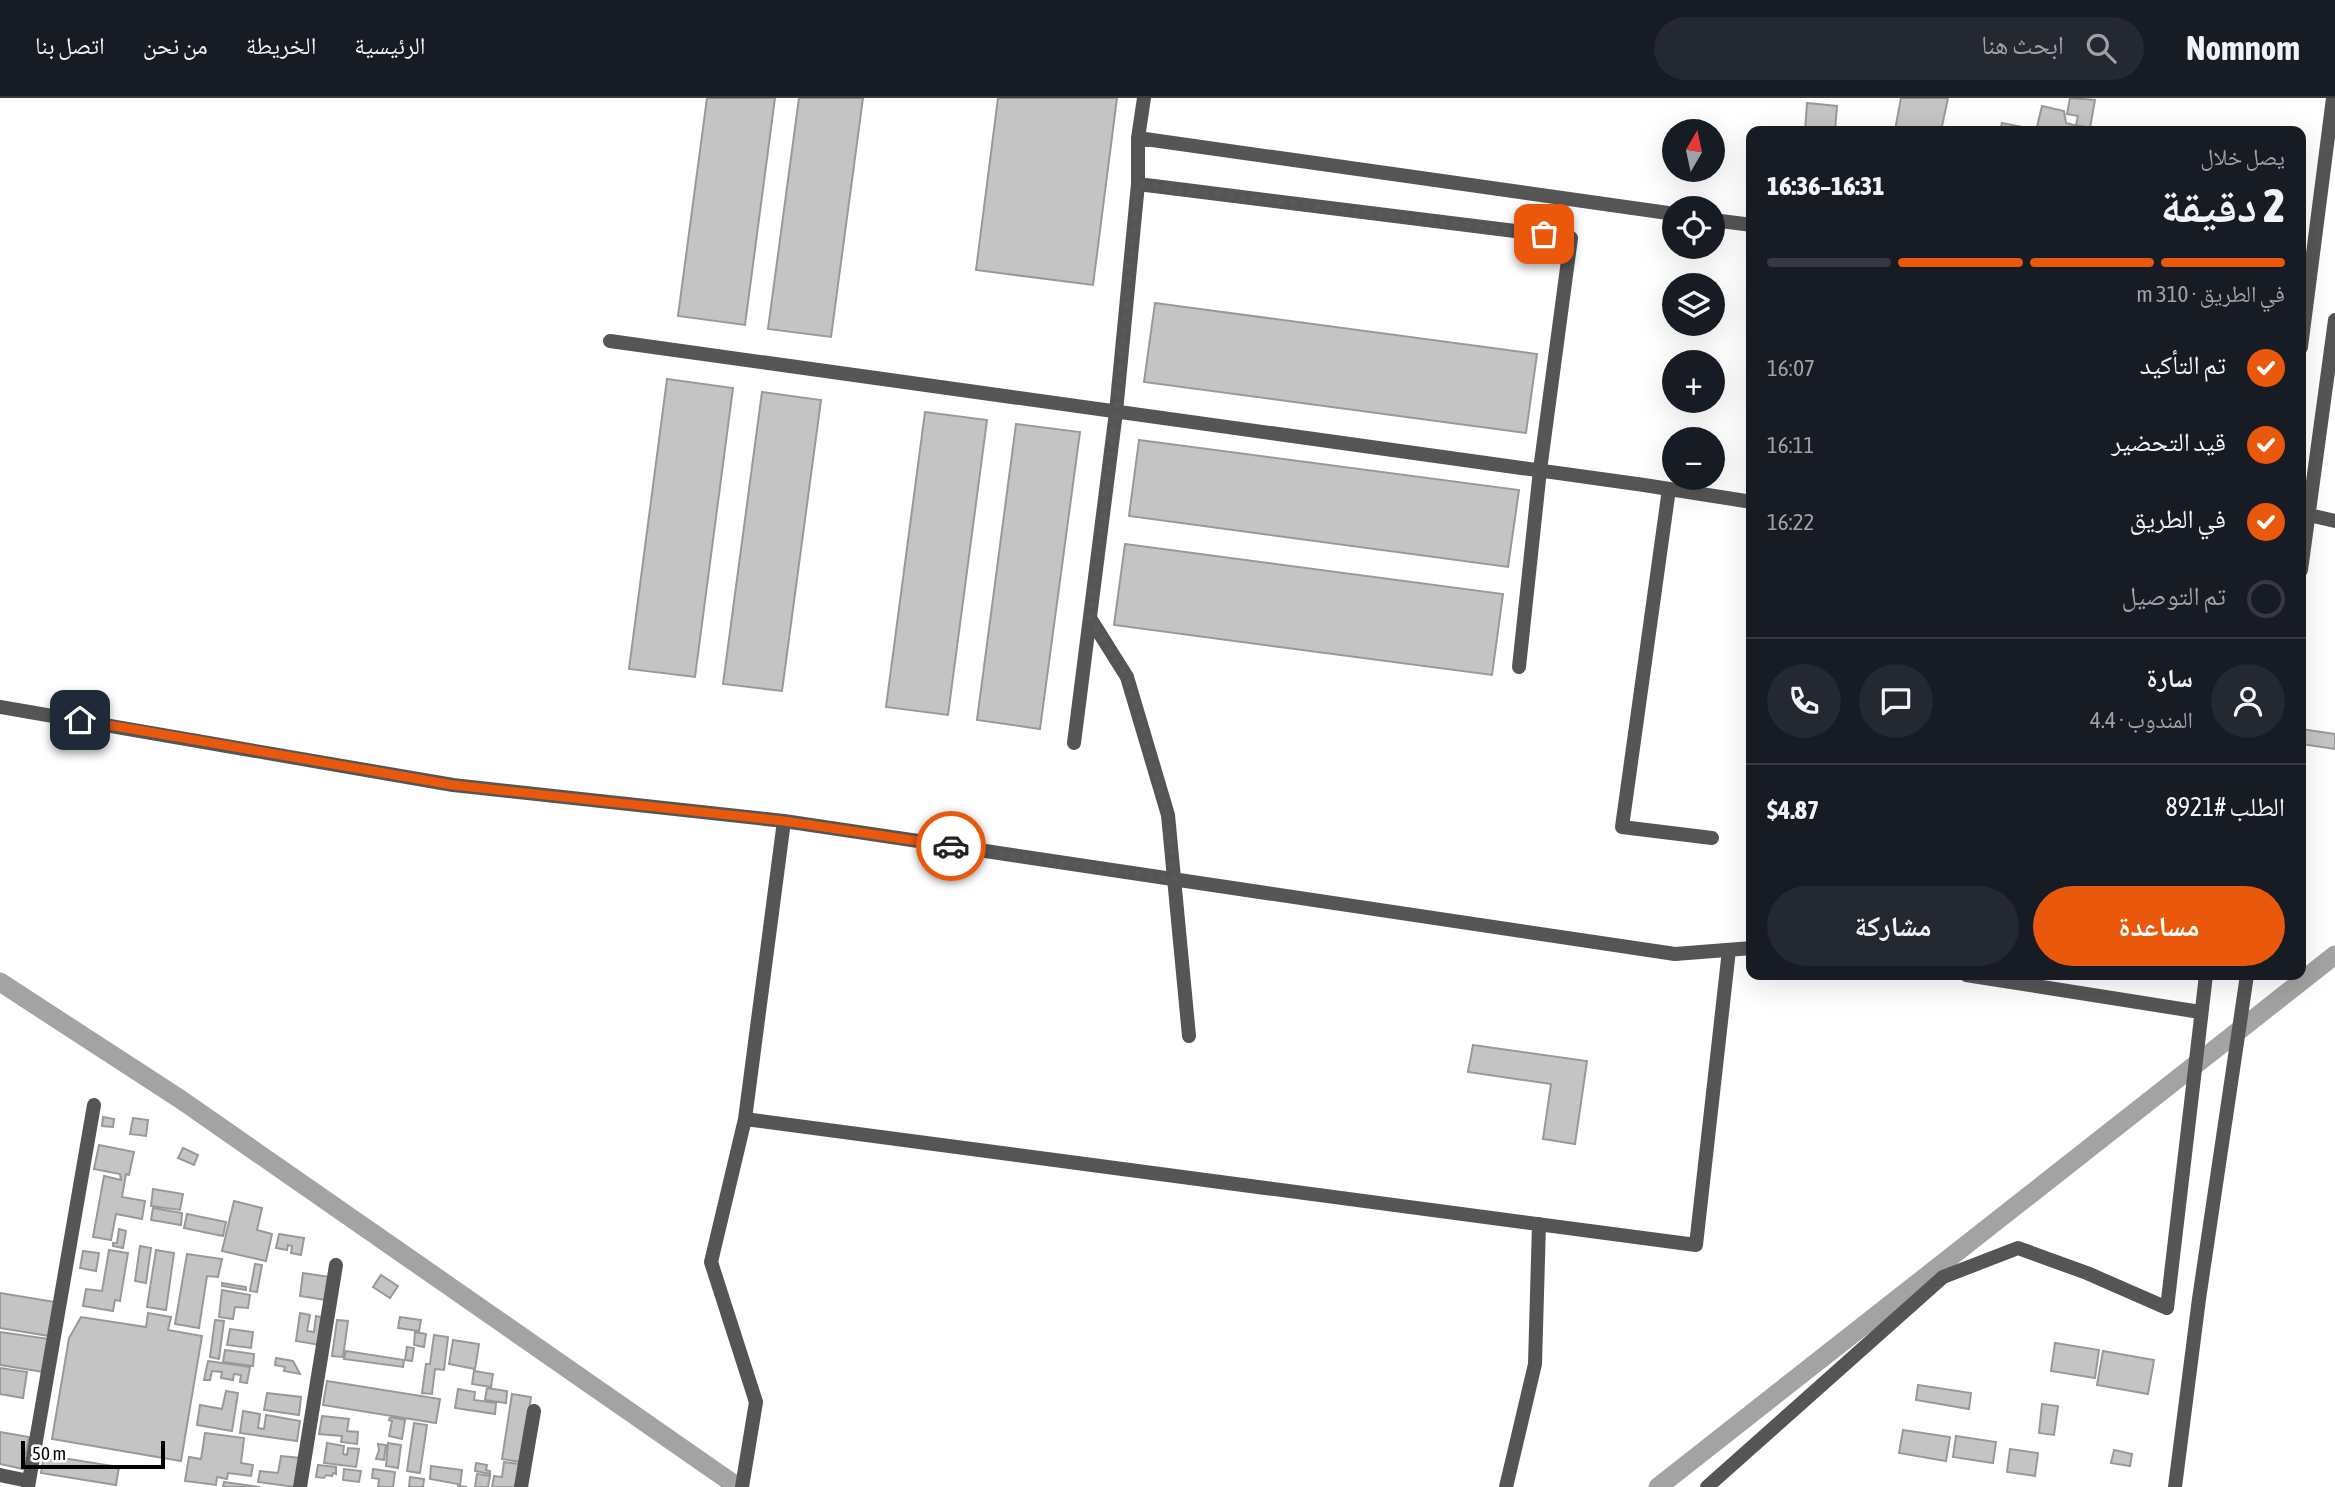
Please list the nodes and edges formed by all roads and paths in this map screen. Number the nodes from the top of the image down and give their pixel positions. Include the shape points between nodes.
1 (1144, 98) edge
2 (2333, 98) edge
3 (1138, 138) junction
4 (1138, 184) junction
5 (1662, 212) edge
6 (1725, 222) edge
7 (1746, 225) edge
8 (2306, 308) edge
9 (2335, 320) edge
10 (610, 341) dead end
11 (1116, 412) junction
12 (1540, 470) junction
13 (1662, 488) edge
14 (1669, 490) edge
15 (1675, 490) edge
16 (1746, 501) edge
17 (2309, 515) junction
18 (2335, 521) edge
19 (2306, 536) edge
20 (1090, 618) junction
21 (1519, 667) dead end
22 (0, 707) edge
23 (1074, 743) dead end
24 (784, 821) junction
25 (1712, 838) dead end
26 (1174, 879) junction
27 (1746, 949) edge
28 (1729, 950) junction
29 (1998, 980) edge
30 (2205, 980) edge
31 (2246, 980) edge
32 (2200, 1012) junction
33 (1189, 1036) dead end
34 (94, 1105) dead end
35 (745, 1119) junction
36 (1539, 1224) junction
37 (336, 1265) dead end
38 (534, 1411) dead end
39 (0, 1475) edge
40 (29, 1484) edge
41 (300, 1487) edge
42 (521, 1487) edge
43 (742, 1487) edge
44 (1506, 1487) edge
45 (1707, 1487) edge
46 (2175, 1487) edge

1 - 3 street
2 - 8 street
3 - 4 street
3 - 5 street
4 - 11 street
4 - 12 street via 1571,238
6 - 7 street
9 - 17 street
10 - 11 street
11 - 12 street
11 - 20 street
12 - 13 street
12 - 21 street
14 - 25 street via 1622,827
15 - 16 street
17 - 18 street
17 - 19 street
20 - 23 street
20 - 26 street via 1127,677 1168,815
22 - 24 street via 453,785
24 - 26 street
24 - 35 street
26 - 28 street via 1675,954
26 - 33 street
27 - 28 street
28 - 36 street via 1696,1245
29 - 32 street
30 - 32 street
31 - 46 street
32 - 45 street via 2167,1308 2018,1248 1956,1272 1944,1277
34 - 40 street
35 - 36 street
35 - 43 street via 711,1262 756,1402
36 - 44 street via 1535,1364
37 - 41 street
38 - 42 street
39 - 40 street

